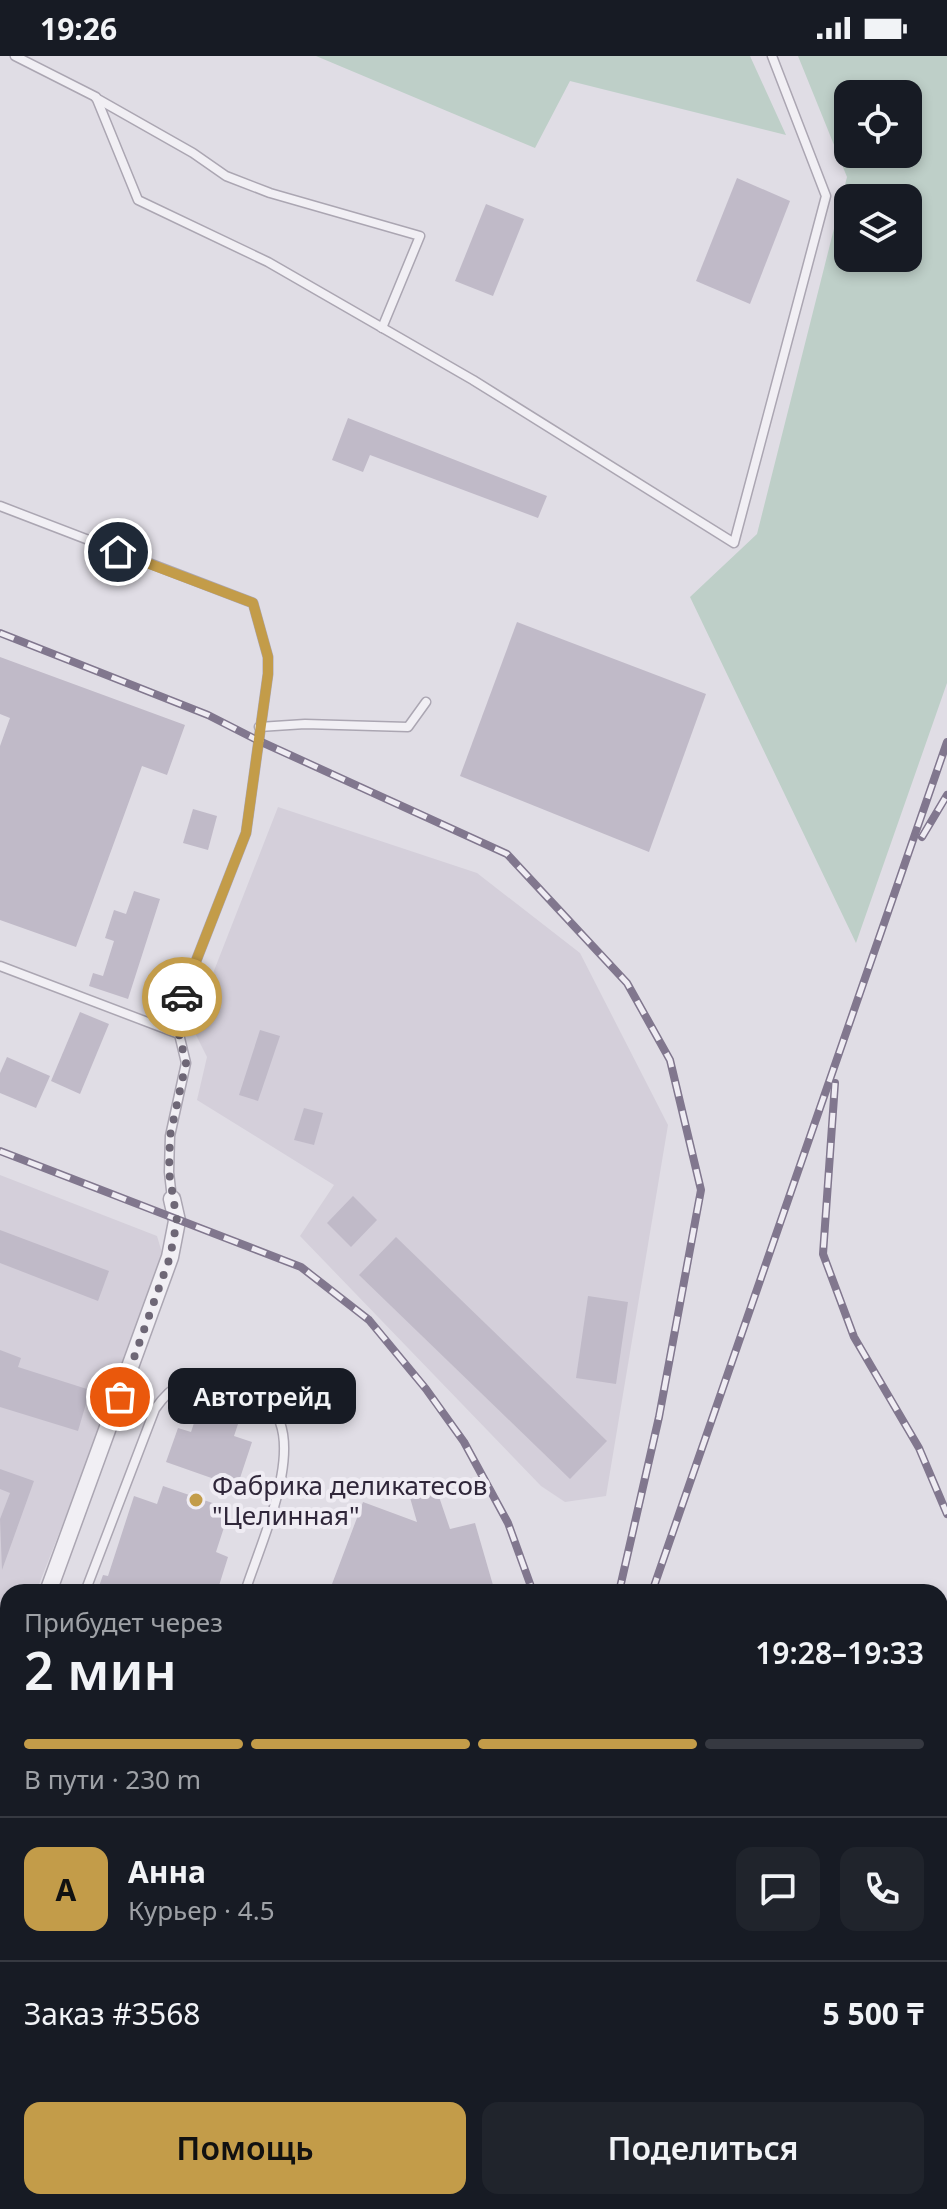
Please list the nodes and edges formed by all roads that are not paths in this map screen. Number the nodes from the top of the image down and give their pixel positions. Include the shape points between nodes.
1 (15, 56) edge
2 (772, 56) edge
3 (96, 97) junction
4 (382, 328) junction
5 (0, 506) edge
6 (426, 702) dead end
7 (259, 727) junction
8 (0, 966) edge
9 (179, 1034) junction
10 (172, 1199) joint
11 (51, 1584) edge
12 (88, 1584) edge
13 (248, 1584) edge

1 - 3 lane
2 - 4 lane via 826,196 734,543
3 - 4 lane via 138,200 268,262
3 - 4 lane via 226,176 420,236
5 - 7 lane via 253,603 268,657
6 - 7 lane via 408,727
7 - 9 lane via 246,833 180,1002
8 - 9 lane
9 - 10 lane via 186,1063 170,1136
10 - 11 street via 177,1221 170,1257
12 - 13 lane via 155,1409 181,1383 200,1379 265,1403 277,1415 285,1440 285,1466

